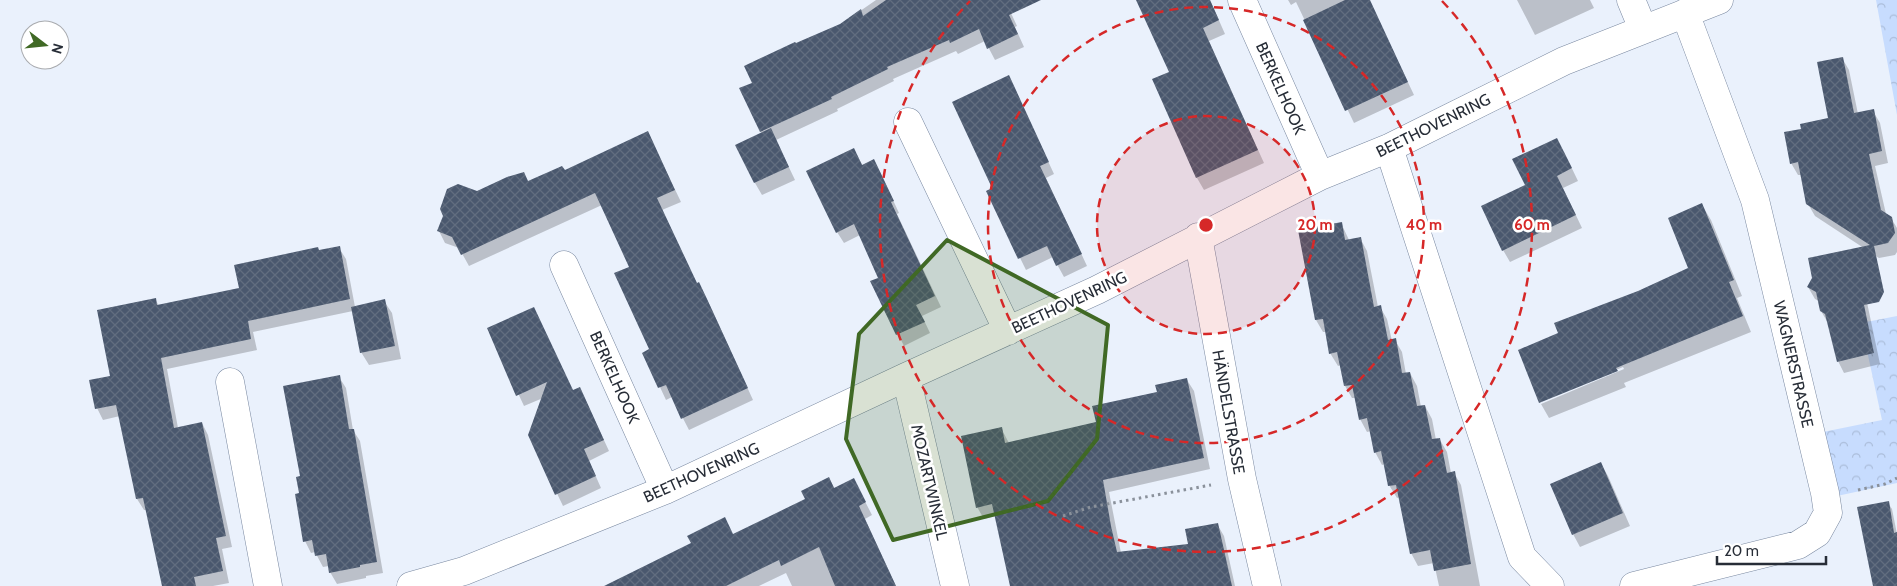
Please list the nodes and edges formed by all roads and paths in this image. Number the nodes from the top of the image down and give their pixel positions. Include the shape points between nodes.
1 (1242, 0) edge
2 (1631, 0) edge
3 (1718, 0) edge
4 (1685, 13) junction
5 (1643, 29) junction
6 (908, 122) dead end
7 (1389, 148) junction
8 (1320, 176) junction
9 (1198, 237) junction
10 (564, 265) dead end
11 (1008, 331) junction
12 (906, 377) junction
13 (230, 382) dead end
14 (1897, 478) edge
15 (1242, 479) junction
16 (665, 490) junction
17 (1825, 493) junction
18 (1063, 516) dead end
19 (268, 586) edge
20 (411, 586) edge
21 (955, 586) edge
22 (1266, 586) edge
23 (1550, 586) edge
24 (1634, 586) edge

1 - 8 street, BERKELHOOK
2 - 5 street
3 - 4 street, BEETHOVENRING
4 - 5 street, BEETHOVENRING
4 - 17 street, WAGNERSTRASSE via 1755,200
5 - 7 street, BEETHOVENRING via 1564,61
6 - 11 street
7 - 8 street, BEETHOVENRING
7 - 23 street via 1522,557
8 - 9 street, BEETHOVENRING
9 - 11 street, BEETHOVENRING via 1097,290
9 - 15 street, HÄNDELSTRASSE
10 - 16 street, BERKELHOOK
11 - 12 street, BEETHOVENRING
12 - 16 street, BEETHOVENRING
12 - 21 street, MOZARTWINKEL
13 - 19 street
14 - 17 path via 1864,489
15 - 18 path via 1091,507
15 - 22 street, HÄNDELSTRASSE
16 - 20 street, BEETHOVENRING via 464,571
17 - 24 street, WAGNERSTRASSE via 1828,513 1816,533 1798,545

